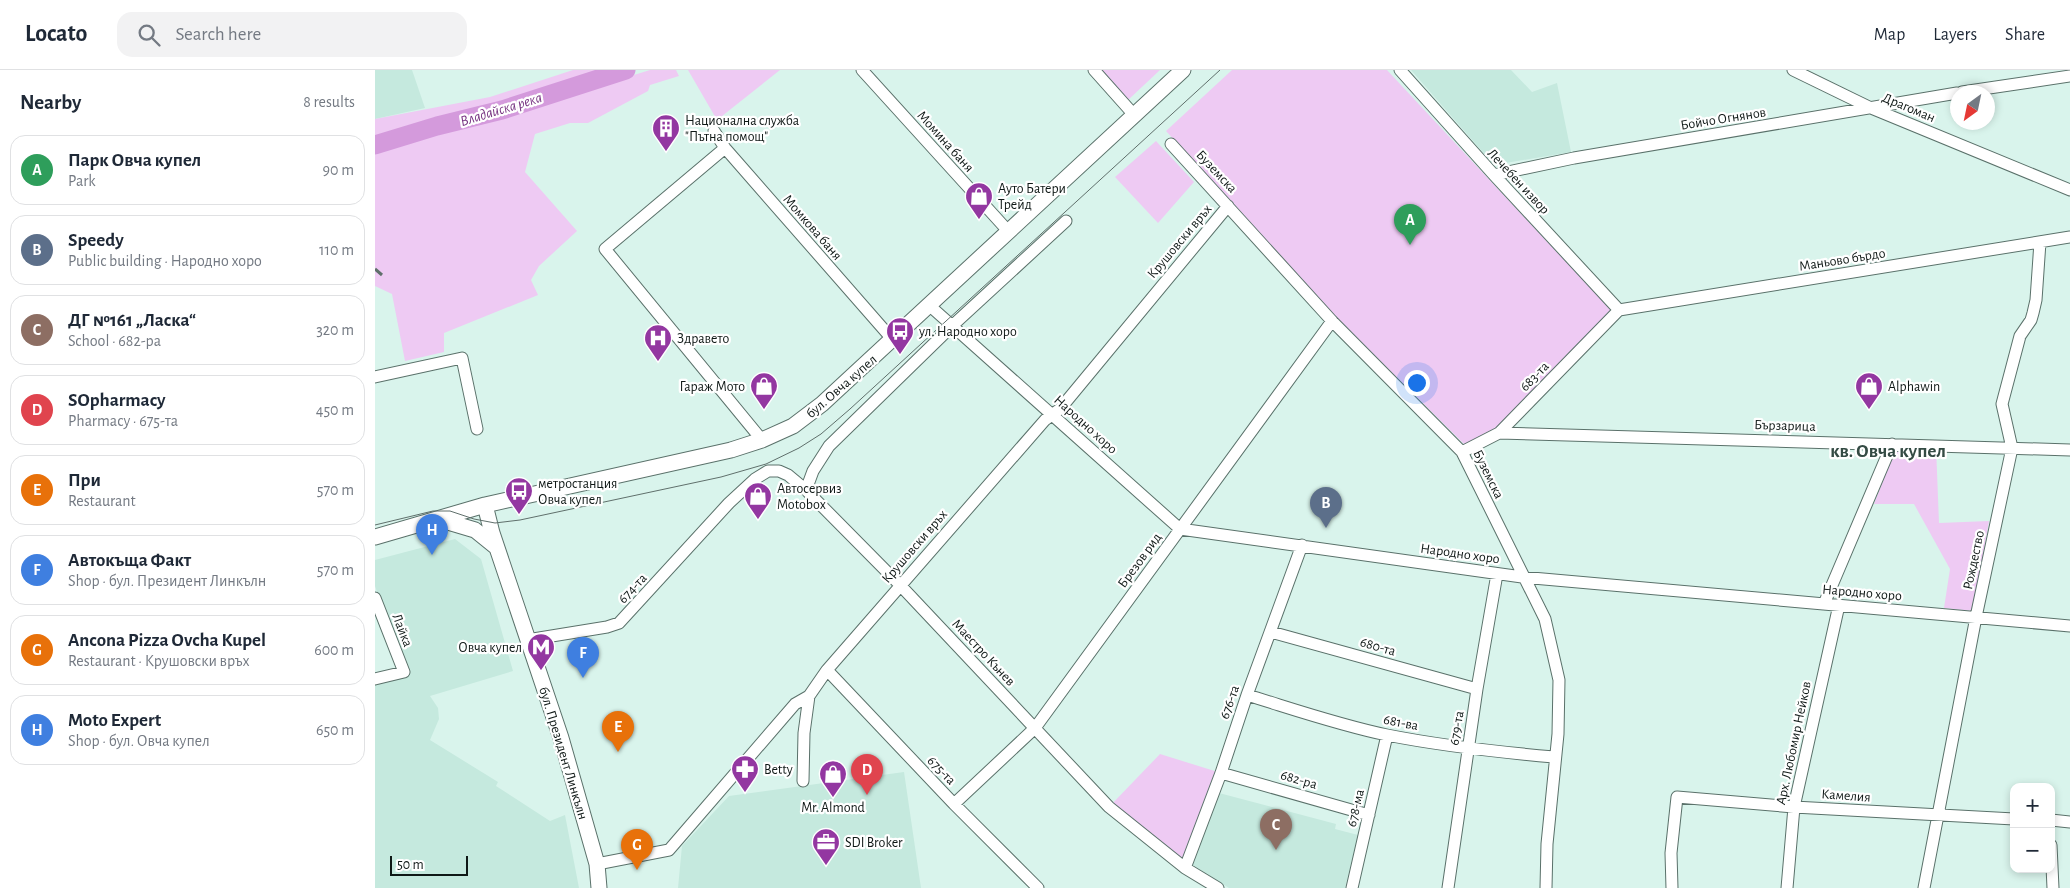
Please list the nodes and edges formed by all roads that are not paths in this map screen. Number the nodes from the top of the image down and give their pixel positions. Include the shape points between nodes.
1 (862, 70) edge
2 (1094, 70) edge
3 (1183, 70) edge
4 (1400, 70) edge
5 (1793, 70) edge
6 (2070, 76) edge
7 (1995, 87) edge
8 (1950, 94) edge
9 (1871, 108) junction
10 (1135, 116) junction
11 (714, 130) dead end
12 (1171, 144) dead end
13 (725, 148) junction
14 (1494, 175) junction
15 (2070, 190) edge
16 (1228, 206) junction
17 (1067, 221) dead end
18 (1009, 232) junction
19 (2070, 237) edge
20 (2040, 242) junction
21 (930, 306) junction
22 (1619, 310) junction
23 (1332, 321) junction
24 (952, 326) junction
25 (893, 340) junction
26 (375, 377) edge
27 (1053, 414) junction
28 (477, 429) dead end
29 (1499, 433) junction
30 (762, 440) junction
31 (1892, 444) junction
32 (2012, 448) junction
33 (2070, 450) edge
34 (1462, 452) junction
35 (806, 490) junction
36 (729, 503) joint
37 (485, 505) junction
38 (438, 519) junction
39 (1180, 529) junction
40 (375, 537) edge
41 (1302, 545) junction
42 (498, 549) junction
43 (1497, 574) junction
44 (1522, 577) junction
45 (900, 585) junction
46 (375, 598) edge
47 (1824, 604) junction
48 (1839, 605) junction
49 (1976, 618) junction
50 (2070, 626) edge
51 (1271, 632) junction
52 (527, 640) junction
53 (827, 670) junction
54 (375, 679) edge
55 (1477, 689) junction
56 (1247, 695) junction
57 (809, 696) junction
58 (1035, 728) junction
59 (1387, 735) junction
60 (1468, 749) junction
61 (1554, 757) junction
62 (1221, 773) junction
63 (803, 781) dead end
64 (954, 804) junction
65 (1794, 807) junction
66 (1369, 815) junction
67 (1938, 816) junction
68 (2010, 819) edge
69 (2055, 820) edge
70 (2070, 822) edge
71 (597, 864) junction
72 (1185, 868) junction
73 (2052, 873) edge
74 (599, 888) edge
75 (1038, 888) edge
76 (1217, 888) edge
77 (1352, 888) edge
78 (1448, 888) edge
79 (1546, 888) edge
80 (1672, 888) edge
81 (1787, 888) edge
82 (1924, 888) edge
83 (2053, 888) edge

1 - 18 street, Момина баня
2 - 10 street
3 - 10 main road, бул. Овча купел
4 - 14 street, Лечебен извор
5 - 9 street, Драгоман
6 - 7 street
8 - 9 street, Бойчо Огнянов
9 - 14 street, Бойчо Огнянов via 1573,158
9 - 15 street, Драгоман
10 - 18 main road, бул. Овча купел
11 - 13 street, Момкова баня
12 - 16 street, Буземска
13 - 25 street, Момкова баня
13 - 30 street via 605,248
14 - 22 street, Лечебен извор
16 - 23 street, Буземска
16 - 27 street, Крушовски връх via 1061,409
17 - 24 street
18 - 21 main road, бул. Овча купел
19 - 20 street, Маньово бърдо
20 - 22 street, Маньово бърдо
20 - 32 street, Рождество via 2033,313 2020,336 2002,404
21 - 24 street, Народно хоро
21 - 25 main road, бул. Овча купел
22 - 29 street, 683-та
23 - 34 street, Буземска
23 - 39 street, Брезов рид
24 - 27 street, Народно хоро
24 - 35 street via 829,446
25 - 30 main road, бул. Овча купел via 822,404 793,426
26 - 28 street via 462,358
27 - 39 street, Народно хоро
27 - 45 street, Крушовски връх
29 - 31 street, Бързарица
29 - 34 street, 683-та
30 - 37 main road, бул. Овча купел via 731,450
31 - 32 street, Бързарица
31 - 47 street
32 - 33 street, Бързарица
32 - 49 street, Рождество
34 - 44 street, Буземска
35 - 36 street, Маестро Кънев via 788,475 768,471
35 - 45 street, Маестро Кънев
36 - 52 street, 674-та via 619,623
37 - 38 main road, бул. Овча купел
37 - 42 main road, бул. Президент Линкълн
38 - 40 main road, бул. Овча купел
38 - 42 main road via 475,530
39 - 41 street, Народно хоро
39 - 58 street, Брезов рид
41 - 43 street, Народно хоро
41 - 51 street, 676-та
42 - 52 main road, бул. Президент Линкълн
43 - 44 street, Народно хоро
43 - 55 street, 679-та
44 - 47 street, Народно хоро
44 - 61 street, Буземска via 1545,619 1559,680 1558,734
45 - 53 street, Крушовски връх
45 - 58 street, Маестро Кънев
46 - 54 street, Лайка via 404,672
47 - 48 street, Народно хоро
48 - 49 street, Народно хоро
48 - 65 street, Арх. Любомир Нейков
49 - 50 street, Народно хоро
49 - 67 street, Рождество
51 - 55 street, 680-та
51 - 56 street, 676-та
52 - 71 main road, бул. Президент Линкълн via 561,738
53 - 57 street, Крушовски връх
53 - 64 street, 675-та
55 - 60 street, 679-та
56 - 59 street, 681-ва
56 - 62 street, 676-та
57 - 63 street
57 - 71 street, Крушовски връх via 795,704 669,850
58 - 64 street, Брезов рид
58 - 72 street, Маестро Кънев via 1109,807
59 - 60 street, 681-ва
59 - 66 street, 678-ма
60 - 61 street, 681-ва
60 - 78 street, 679-та
61 - 79 street, Буземска
62 - 66 street, 682-ра
62 - 72 street, 676-та
64 - 75 street, 675-та
65 - 67 street, Камелия
65 - 80 street, Камелия via 1677,797 1671,853
65 - 81 street, Арх. Любомир Нейков
66 - 77 street, 678-ма
67 - 68 street, Камелия
67 - 82 street, Рождество
69 - 70 street
71 - 74 main road, бул. Президент Линкълн
72 - 76 street, Маестро Кънев
73 - 83 street

